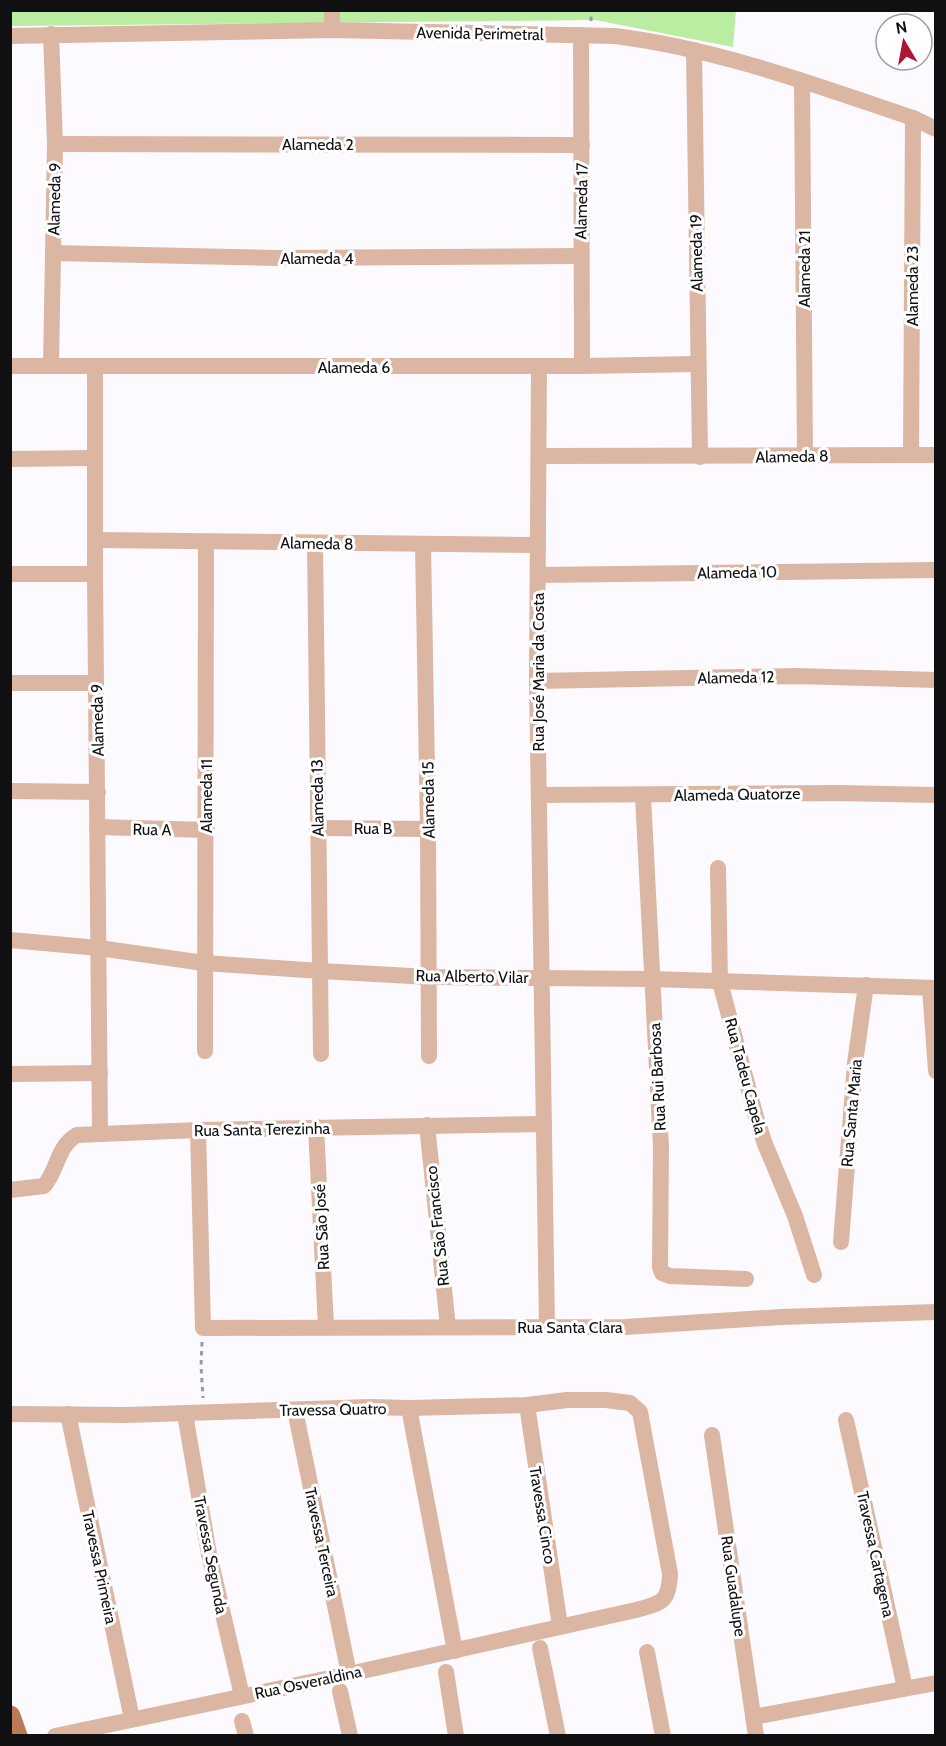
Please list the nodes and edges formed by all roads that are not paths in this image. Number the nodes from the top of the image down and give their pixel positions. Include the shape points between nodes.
1 (332, 10) edge
2 (332, 30) junction
3 (51, 34) junction
4 (581, 35) junction
5 (10, 36) edge
6 (694, 50) junction
7 (802, 81) junction
8 (913, 118) junction
9 (936, 129) edge
10 (55, 144) junction
11 (582, 145) junction
12 (53, 253) junction
13 (581, 256) junction
14 (51, 364) junction
15 (698, 364) junction
16 (10, 366) edge
17 (539, 366) junction
18 (582, 366) junction
19 (95, 367) junction
20 (911, 454) junction
21 (936, 455) edge
22 (540, 456) junction
23 (700, 457) junction
24 (805, 457) junction
25 (95, 458) junction
26 (10, 459) edge
27 (95, 540) junction
28 (206, 542) junction
29 (315, 543) junction
30 (423, 544) junction
31 (538, 545) junction
32 (936, 570) edge
33 (10, 574) edge
34 (95, 574) junction
35 (538, 575) junction
36 (936, 680) edge
37 (537, 681) junction
38 (10, 683) edge
39 (96, 683) junction
40 (10, 791) edge
41 (98, 792) junction
42 (539, 795) junction
43 (936, 795) edge
44 (643, 796) junction
45 (97, 828) junction
46 (317, 828) junction
47 (428, 829) junction
48 (207, 830) junction
49 (718, 868) dead end
50 (10, 940) edge
51 (99, 948) junction
52 (204, 963) junction
53 (321, 971) junction
54 (429, 977) junction
55 (540, 977) junction
56 (651, 979) junction
57 (720, 982) junction
58 (866, 985) junction
59 (933, 988) edge
60 (205, 1051) dead end
61 (321, 1054) dead end
62 (429, 1056) dead end
63 (936, 1071) edge
64 (100, 1073) junction
65 (10, 1074) edge
66 (544, 1124) junction
67 (427, 1125) junction
68 (316, 1128) junction
69 (198, 1130) junction
70 (100, 1134) junction
71 (10, 1190) edge
72 (841, 1242) dead end
73 (814, 1275) dead end
74 (746, 1279) dead end
75 (936, 1312) edge
76 (326, 1327) junction
77 (448, 1327) junction
78 (547, 1327) junction
79 (527, 1405) junction
80 (409, 1408) junction
81 (295, 1410) junction
82 (10, 1414) edge
83 (68, 1414) junction
84 (185, 1414) junction
85 (846, 1419) dead end
86 (712, 1436) dead end
87 (560, 1626) junction
88 (540, 1648) dead end
89 (455, 1651) junction
90 (647, 1652) dead end
91 (446, 1672) dead end
92 (349, 1674) junction
93 (936, 1683) edge
94 (905, 1688) junction
95 (340, 1691) dead end
96 (242, 1696) junction
97 (10, 1716) edge
98 (753, 1717) junction
99 (132, 1719) junction
100 (17, 1736) edge
101 (55, 1736) edge
102 (350, 1736) edge
103 (456, 1736) edge
104 (558, 1736) edge
105 (663, 1736) edge
106 (756, 1736) edge

1 - 2 street
2 - 3 street, Avenida Perimetral
2 - 4 street, Avenida Perimetral
3 - 5 street, Avenida Perimetral
3 - 10 street, Alameda 9
4 - 6 street, Avenida Perimetral via 650,40
4 - 11 street, Alameda 17
6 - 7 street, Avenida Perimetral
6 - 15 street, Alameda 19
7 - 8 street, Avenida Perimetral
7 - 24 street, Alameda 21
8 - 9 street, Avenida Perimetral
8 - 20 street, Alameda 23
10 - 11 street, Alameda 2
10 - 12 street, Alameda 9
11 - 13 street, Alameda 17
12 - 13 street, Alameda 4 via 275,258
12 - 14 street, Alameda 9
13 - 18 street, Alameda 17
14 - 16 street, Alameda 6
14 - 19 street, Alameda 6
15 - 18 street, Alameda 6
15 - 23 street, Alameda 19
17 - 18 street, Alameda 6
17 - 19 street, Alameda 6
17 - 22 street, Rua José Maria da Costa
19 - 25 street, Alameda 9
20 - 21 street, Alameda 8
20 - 24 street, Alameda 8
22 - 23 street, Alameda 8
22 - 31 street, Rua José Maria da Costa
23 - 24 street, Alameda 8
25 - 26 street
25 - 27 street, Alameda 9
27 - 28 street, Alameda 8
27 - 34 street, Alameda 9
28 - 29 street, Alameda 8
28 - 48 street, Alameda 11
29 - 30 street, Alameda 8
29 - 46 street, Alameda 13
30 - 31 street, Alameda 8
30 - 47 street, Alameda 15
31 - 35 street, Rua José Maria da Costa
32 - 35 street, Alameda 10
33 - 34 street
34 - 39 street, Alameda 9
35 - 37 street, Rua José Maria da Costa
36 - 37 street, Alameda 12 via 796,676
37 - 42 street, Rua José Maria da Costa
38 - 39 street
39 - 41 street, Alameda 9
40 - 41 street
41 - 45 street, Alameda 9
42 - 44 street, Alameda Quatorze
42 - 55 street, Rua José Maria da Costa
43 - 44 street, Alameda Quatorze
44 - 56 street, Rua Rui Barbosa
45 - 48 street, Rua A
45 - 51 street, Alameda 9
46 - 47 street, Rua B
46 - 53 street, Alameda 13
47 - 54 street, Alameda 15
48 - 52 street, Alameda 11
49 - 57 street, Rua Tadeu Capela
50 - 51 street, Rua Alberto Vilar
51 - 52 street, Rua Alberto Vilar
51 - 64 street, Alameda 9
52 - 53 street, Rua Alberto Vilar
52 - 60 street, Alameda 11
53 - 54 street, Rua Alberto Vilar
53 - 61 street, Alameda 13
54 - 55 street, Rua Alberto Vilar
54 - 62 street, Alameda 15
55 - 56 street, Rua Alberto Vilar
55 - 66 street
56 - 57 street, Rua Alberto Vilar
56 - 74 street, Rua Rui Barbosa via 661,1147 660,1268 670,1276
57 - 58 street, Rua Alberto Vilar
57 - 73 street, Rua Tadeu Capela via 756,1117
58 - 59 street, Rua Alberto Vilar
58 - 72 street, Rua Santa Maria via 855,1063
59 - 63 street
64 - 65 street
64 - 70 street, Alameda 9
66 - 67 street, Rua Santa Terezinha
66 - 78 street
67 - 68 street, Rua Santa Terezinha
67 - 77 street, Rua São Francisco
68 - 69 street, Rua Santa Terezinha
68 - 76 street, Rua São José
69 - 70 street, Rua Santa Terezinha
69 - 76 street, Rua Santa Clara via 204,1328
70 - 71 street, Rua Santa Terezinha via 77,1135 69,1140 44,1186
75 - 78 street, Rua Santa Clara via 625,1327
76 - 77 street, Rua Santa Clara
77 - 78 street, Rua Santa Clara
79 - 80 street
79 - 87 street, Travessa Cinco
79 - 87 street, Rua Osveraldina via 606,1400 630,1403 640,1412 670,1574 666,1598 660,1603
80 - 81 street, Travessa Quatro
80 - 89 street, Travessa Quatro
81 - 84 street, Travessa Quatro
81 - 92 street, Travessa Terceira
82 - 83 street, Travessa Quatro
83 - 84 street, Travessa Quatro
83 - 99 street, Travessa Primeira
84 - 96 street, Travessa Segunda via 209,1554
85 - 94 street, Travessa Cartagena
86 - 98 street, Rua Guadalupe
87 - 89 street, Rua Osveraldina
88 - 104 street
89 - 92 street, Rua Osveraldina
90 - 105 street
91 - 103 street
92 - 96 street, Rua Osveraldina
93 - 94 street
94 - 98 street
95 - 102 street
96 - 99 street, Rua Osveraldina
97 - 100 main road
98 - 106 street, Rua Guadalupe
99 - 101 street, Rua Osveraldina

